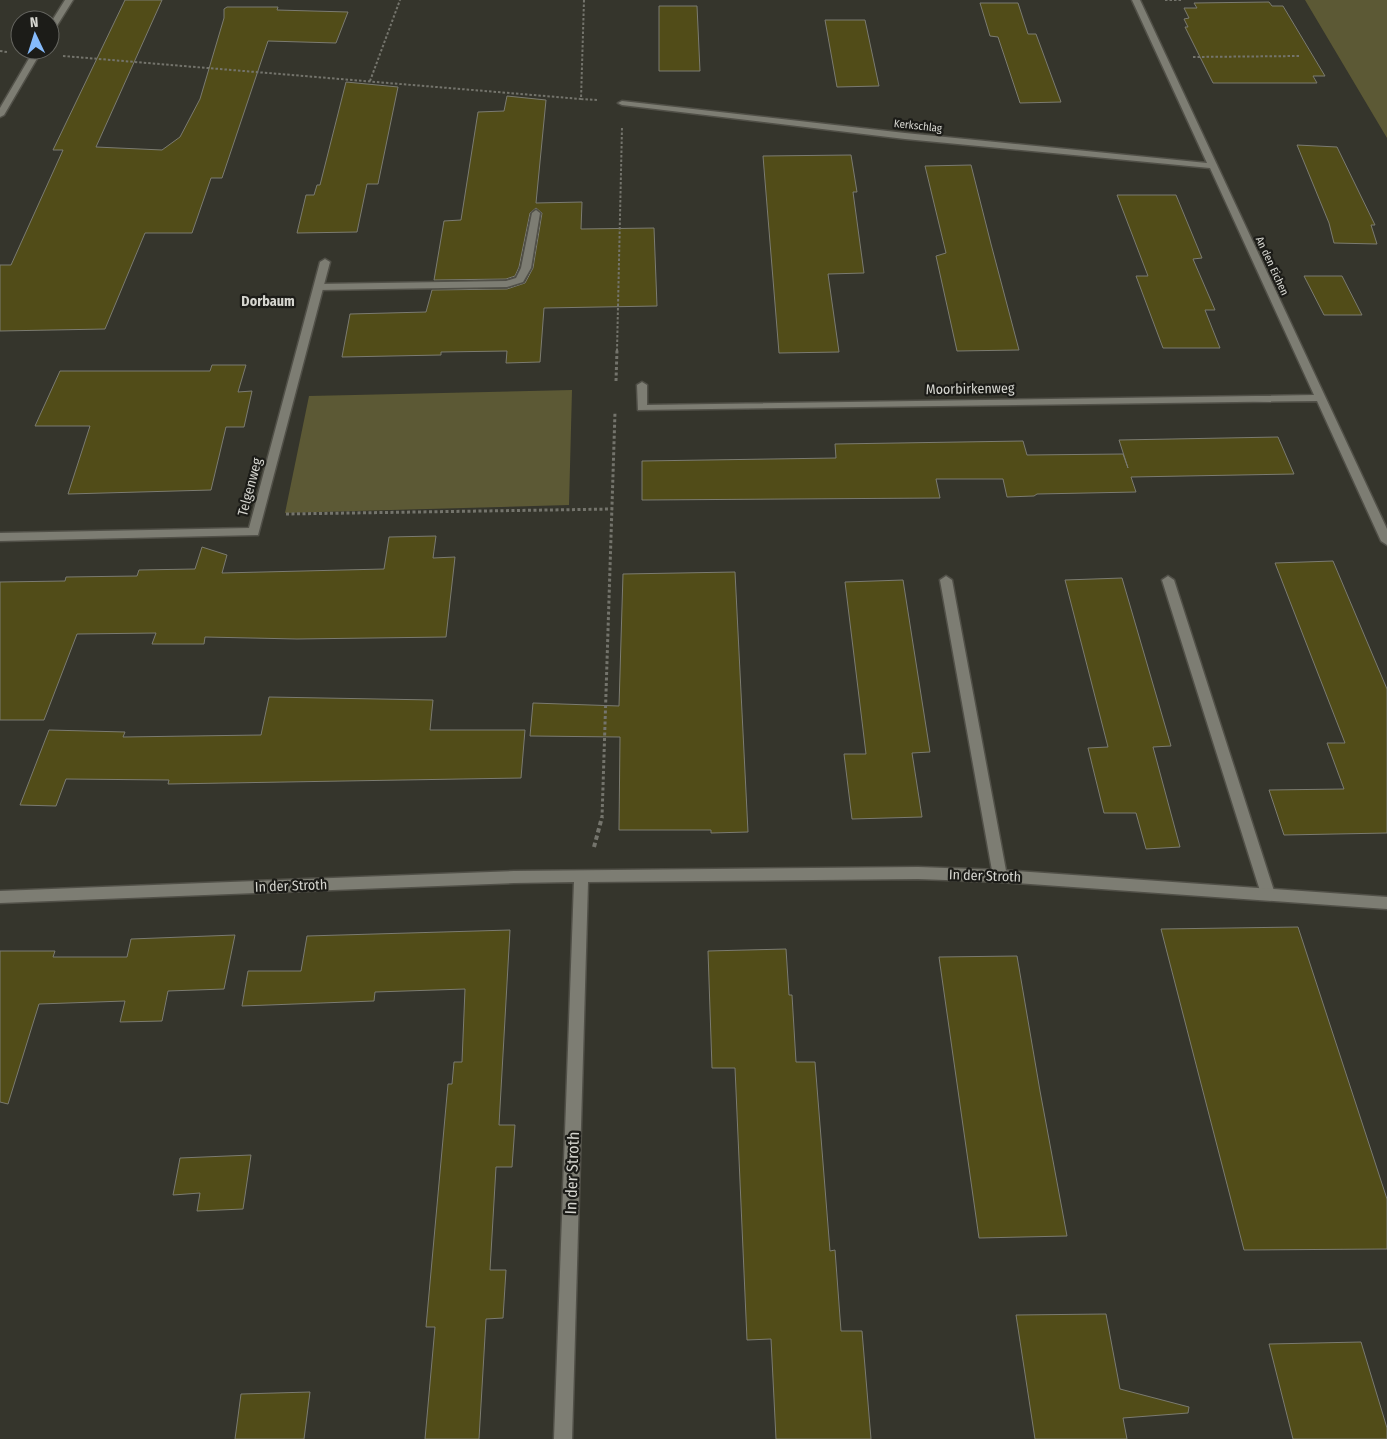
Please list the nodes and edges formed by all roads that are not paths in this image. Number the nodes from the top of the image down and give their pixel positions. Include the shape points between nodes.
1 (69, 0) edge
2 (1136, 0) edge
3 (60, 14) edge
4 (31, 60) edge
5 (622, 103) road end
6 (0, 115) edge
7 (1212, 166) junction
8 (536, 212) dead end
9 (325, 262) dead end
10 (319, 287) junction
11 (642, 386) dead end
12 (1321, 398) junction
13 (0, 537) edge
14 (1387, 541) edge
15 (946, 580) dead end
16 (1168, 580) dead end
17 (1000, 876) junction
18 (581, 877) junction
19 (1268, 894) junction
20 (0, 897) edge
21 (1387, 903) edge
22 (563, 1439) edge

1 - 3 street
2 - 7 street, An den Eichen
4 - 6 street
5 - 7 street, Kerkschlag via 895,135
7 - 12 street, An den Eichen
8 - 10 street via 526,268 520,280 507,284
9 - 10 street, Telgenweg
10 - 13 street, Telgenweg via 254,532
11 - 12 street, Moorbirkenweg via 642,408
12 - 14 street, An den Eichen
15 - 17 street
16 - 19 street
17 - 18 street, In der Stroth via 918,873
17 - 19 street, In der Stroth
18 - 20 street, In der Stroth
18 - 22 street, In der Stroth
19 - 21 street, In der Stroth

